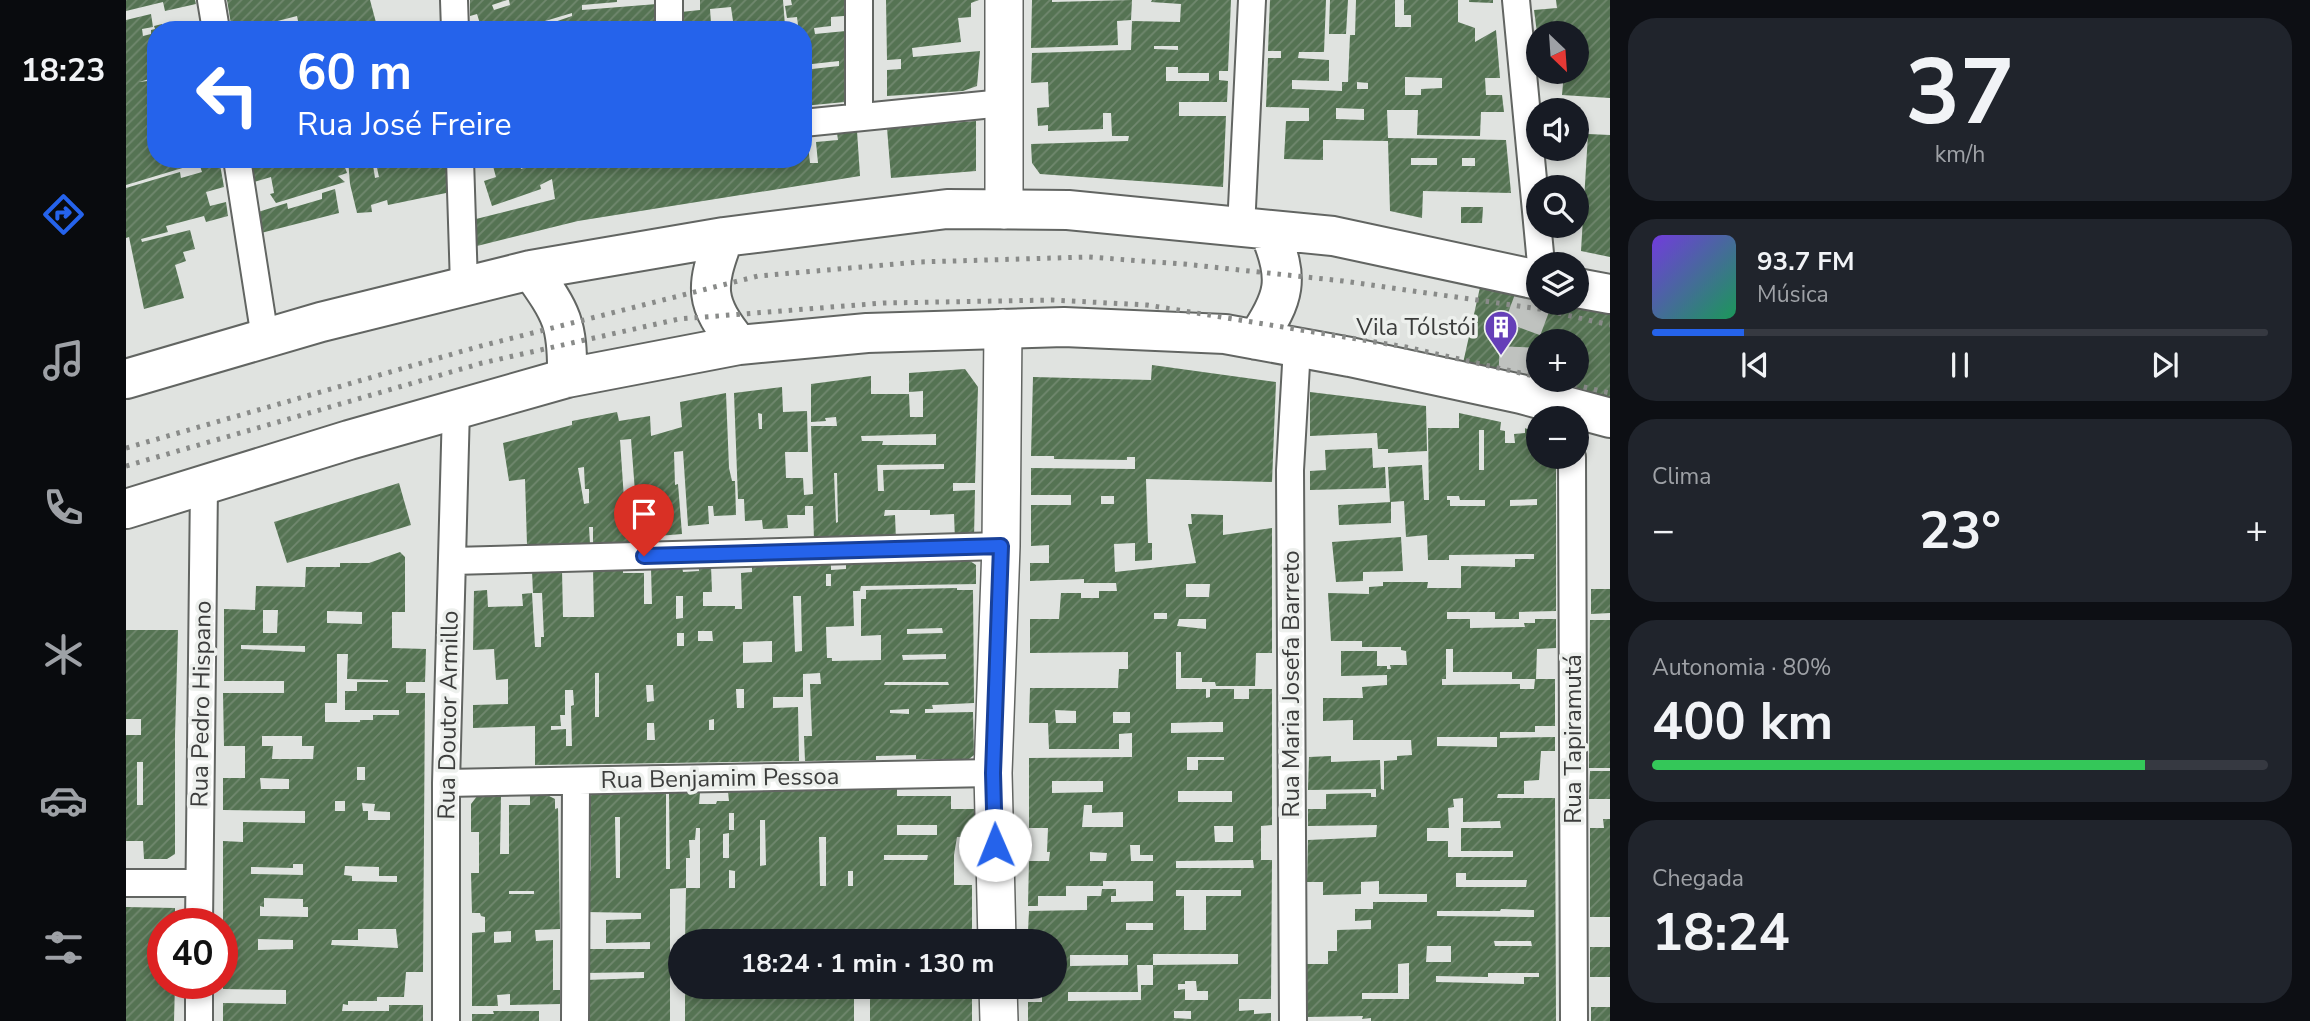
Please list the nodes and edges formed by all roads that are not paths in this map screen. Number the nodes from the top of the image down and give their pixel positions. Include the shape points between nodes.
1 (211, 0) edge
2 (454, 0) edge
3 (669, 0) edge
4 (859, 0) edge
5 (1004, 0) edge
6 (1252, 0) edge
7 (1516, 0) edge
8 (214, 21) edge
9 (455, 21) edge
10 (669, 21) edge
11 (1003, 103) junction
12 (859, 116) junction
13 (812, 122) edge
14 (238, 168) edge
15 (460, 168) edge
16 (1004, 210) junction
17 (1255, 230) junction
18 (724, 237) junction
19 (1536, 252) edge
20 (531, 270) junction
21 (1526, 279) edge
22 (464, 285) junction
23 (1589, 291) edge
24 (1610, 295) edge
25 (1003, 328) junction
26 (265, 338) junction
27 (1256, 340) junction
28 (739, 345) junction
29 (1297, 347) junction
30 (567, 378) junction
31 (126, 379) edge
32 (1554, 406) edge
33 (456, 408) junction
34 (1589, 416) edge
35 (1610, 418) edge
36 (1572, 469) edge
37 (204, 485) junction
38 (126, 509) edge
39 (1001, 546) junction
40 (452, 561) junction
41 (993, 773) junction
42 (576, 781) junction
43 (446, 782) junction
44 (126, 883) edge
45 (199, 883) junction
46 (199, 908) edge
47 (997, 929) edge
48 (199, 999) edge
49 (998, 999) edge
50 (199, 1021) edge
51 (446, 1021) edge
52 (575, 1021) edge
53 (999, 1021) edge
54 (1293, 1021) edge
55 (1574, 1021) edge

1 - 8 street
2 - 9 street
3 - 10 street
4 - 12 street
5 - 11 street
6 - 17 street
7 - 19 street
11 - 12 street
11 - 16 street
12 - 13 street
14 - 26 street
15 - 22 street
16 - 17 main road via 1068,210
16 - 18 main road via 947,209
17 - 21 main road via 1333,236
17 - 27 main road via 1279,252 1283,281 1275,313
18 - 20 main road
18 - 28 main road via 713,266 712,302 719,320
20 - 22 main road
20 - 30 main road via 561,315 568,349
22 - 26 main road
23 - 24 main road
25 - 27 main road via 1225,334
25 - 28 main road via 867,332
25 - 39 street
26 - 31 main road
27 - 29 main road
28 - 30 main road
29 - 32 main road via 1519,390
29 - 54 street, Rua Maria Josefa Barreto via 1290,470
30 - 33 main road
33 - 37 main road
33 - 40 street, Rua Doutor Armillo
34 - 35 main road
36 - 55 street, Rua Tapiramutá
37 - 38 main road
37 - 45 street, Rua Pedro Hispano
39 - 40 street
39 - 41 street
40 - 43 street, Rua Doutor Armillo
41 - 42 street, Rua Benjamim Pessoa
41 - 47 street
42 - 43 street, Rua Benjamim Pessoa
42 - 52 street
43 - 51 street, Rua Doutor Armillo
44 - 45 street
45 - 46 street, Rua Pedro Hispano
48 - 50 street
49 - 53 street

